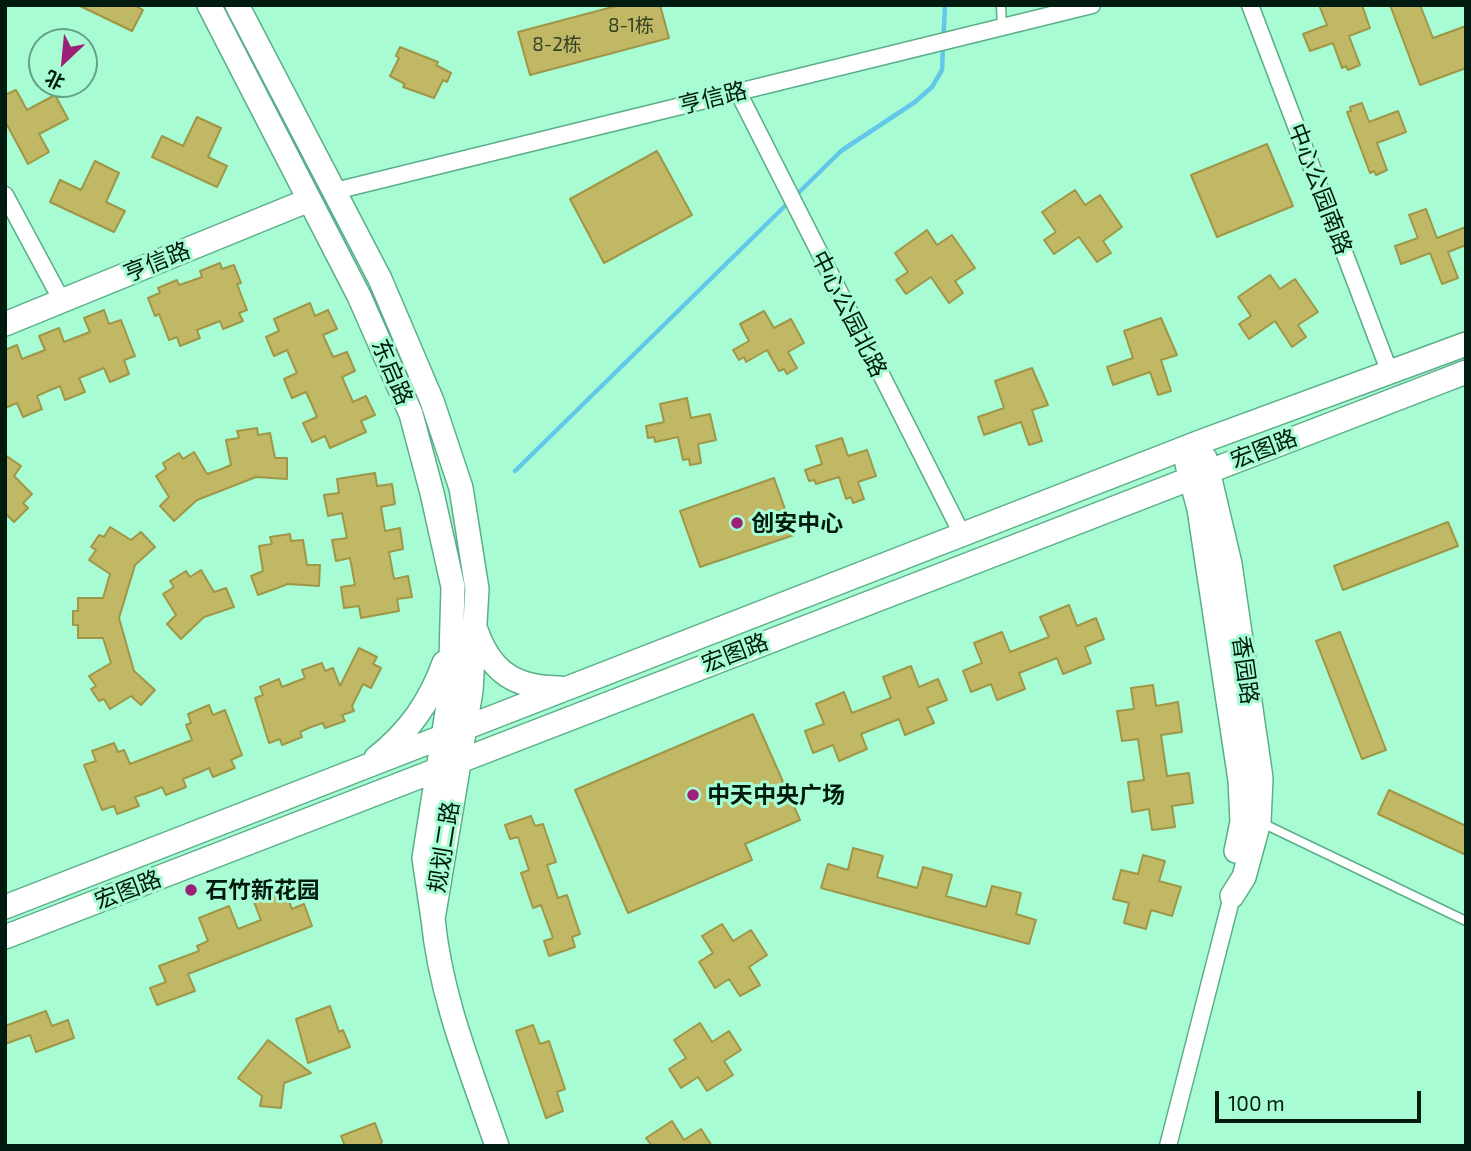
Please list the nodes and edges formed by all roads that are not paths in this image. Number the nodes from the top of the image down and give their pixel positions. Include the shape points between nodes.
1 (209, 5) edge
2 (237, 5) edge
3 (1001, 5) edge
4 (1091, 5) edge
5 (1250, 5) edge
6 (1002, 27) junction
7 (738, 92) junction
8 (335, 191) junction
9 (5, 195) edge
10 (309, 200) junction
11 (62, 301) junction
12 (5, 324) edge
13 (1466, 344) edge
14 (1466, 372) edge
15 (1390, 373) junction
16 (1192, 446) junction
17 (1199, 473) junction
18 (963, 536) junction
19 (474, 627) junction
20 (451, 643) junction
21 (570, 688) junction
22 (464, 730) junction
23 (443, 739) junction
24 (448, 768) junction
25 (360, 771) junction
26 (1250, 822) junction
27 (1232, 896) joint
28 (5, 906) edge
29 (1466, 922) edge
30 (5, 937) edge
31 (497, 1146) edge
32 (1168, 1146) edge

1 - 10 main road, 东启路
2 - 8 main road, 东启路
3 - 6 lane
4 - 6 street, 亨信路
5 - 15 street, 中心公园南路
6 - 7 street, 亨信路
7 - 8 street, 亨信路
7 - 18 street, 中心公园北路
8 - 19 main road, 东启路 via 422,376 461,488 477,589
9 - 11 street
10 - 11 main road, 亨信路
10 - 20 main road, 东启路 via 359,296 411,414 453,587
11 - 12 main road, 亨信路
13 - 15 main road, 宏图路
14 - 17 main road, 宏图路
15 - 16 main road, 宏图路
16 - 17 main road, 香园路
16 - 18 main road, 宏图路
17 - 24 main road, 宏图路
17 - 26 main road, 香园路 via 1199,509
18 - 21 main road, 宏图路
19 - 21 main road via 492,662 512,679 533,688
19 - 22 main road, 规划二路
20 - 23 main road, 东启路
20 - 25 main road via 435,688 413,724
21 - 22 main road, 宏图路
22 - 23 main road, 宏图路
22 - 24 main road, 规划二路
23 - 24 main road, 东启路
23 - 25 main road, 宏图路
24 - 30 main road, 宏图路
24 - 31 main road, 规划二路 via 433,919 438,965
25 - 28 main road, 宏图路
26 - 27 main road, 香园路 via 1244,877
26 - 29 lane
27 - 32 street, 香园路

